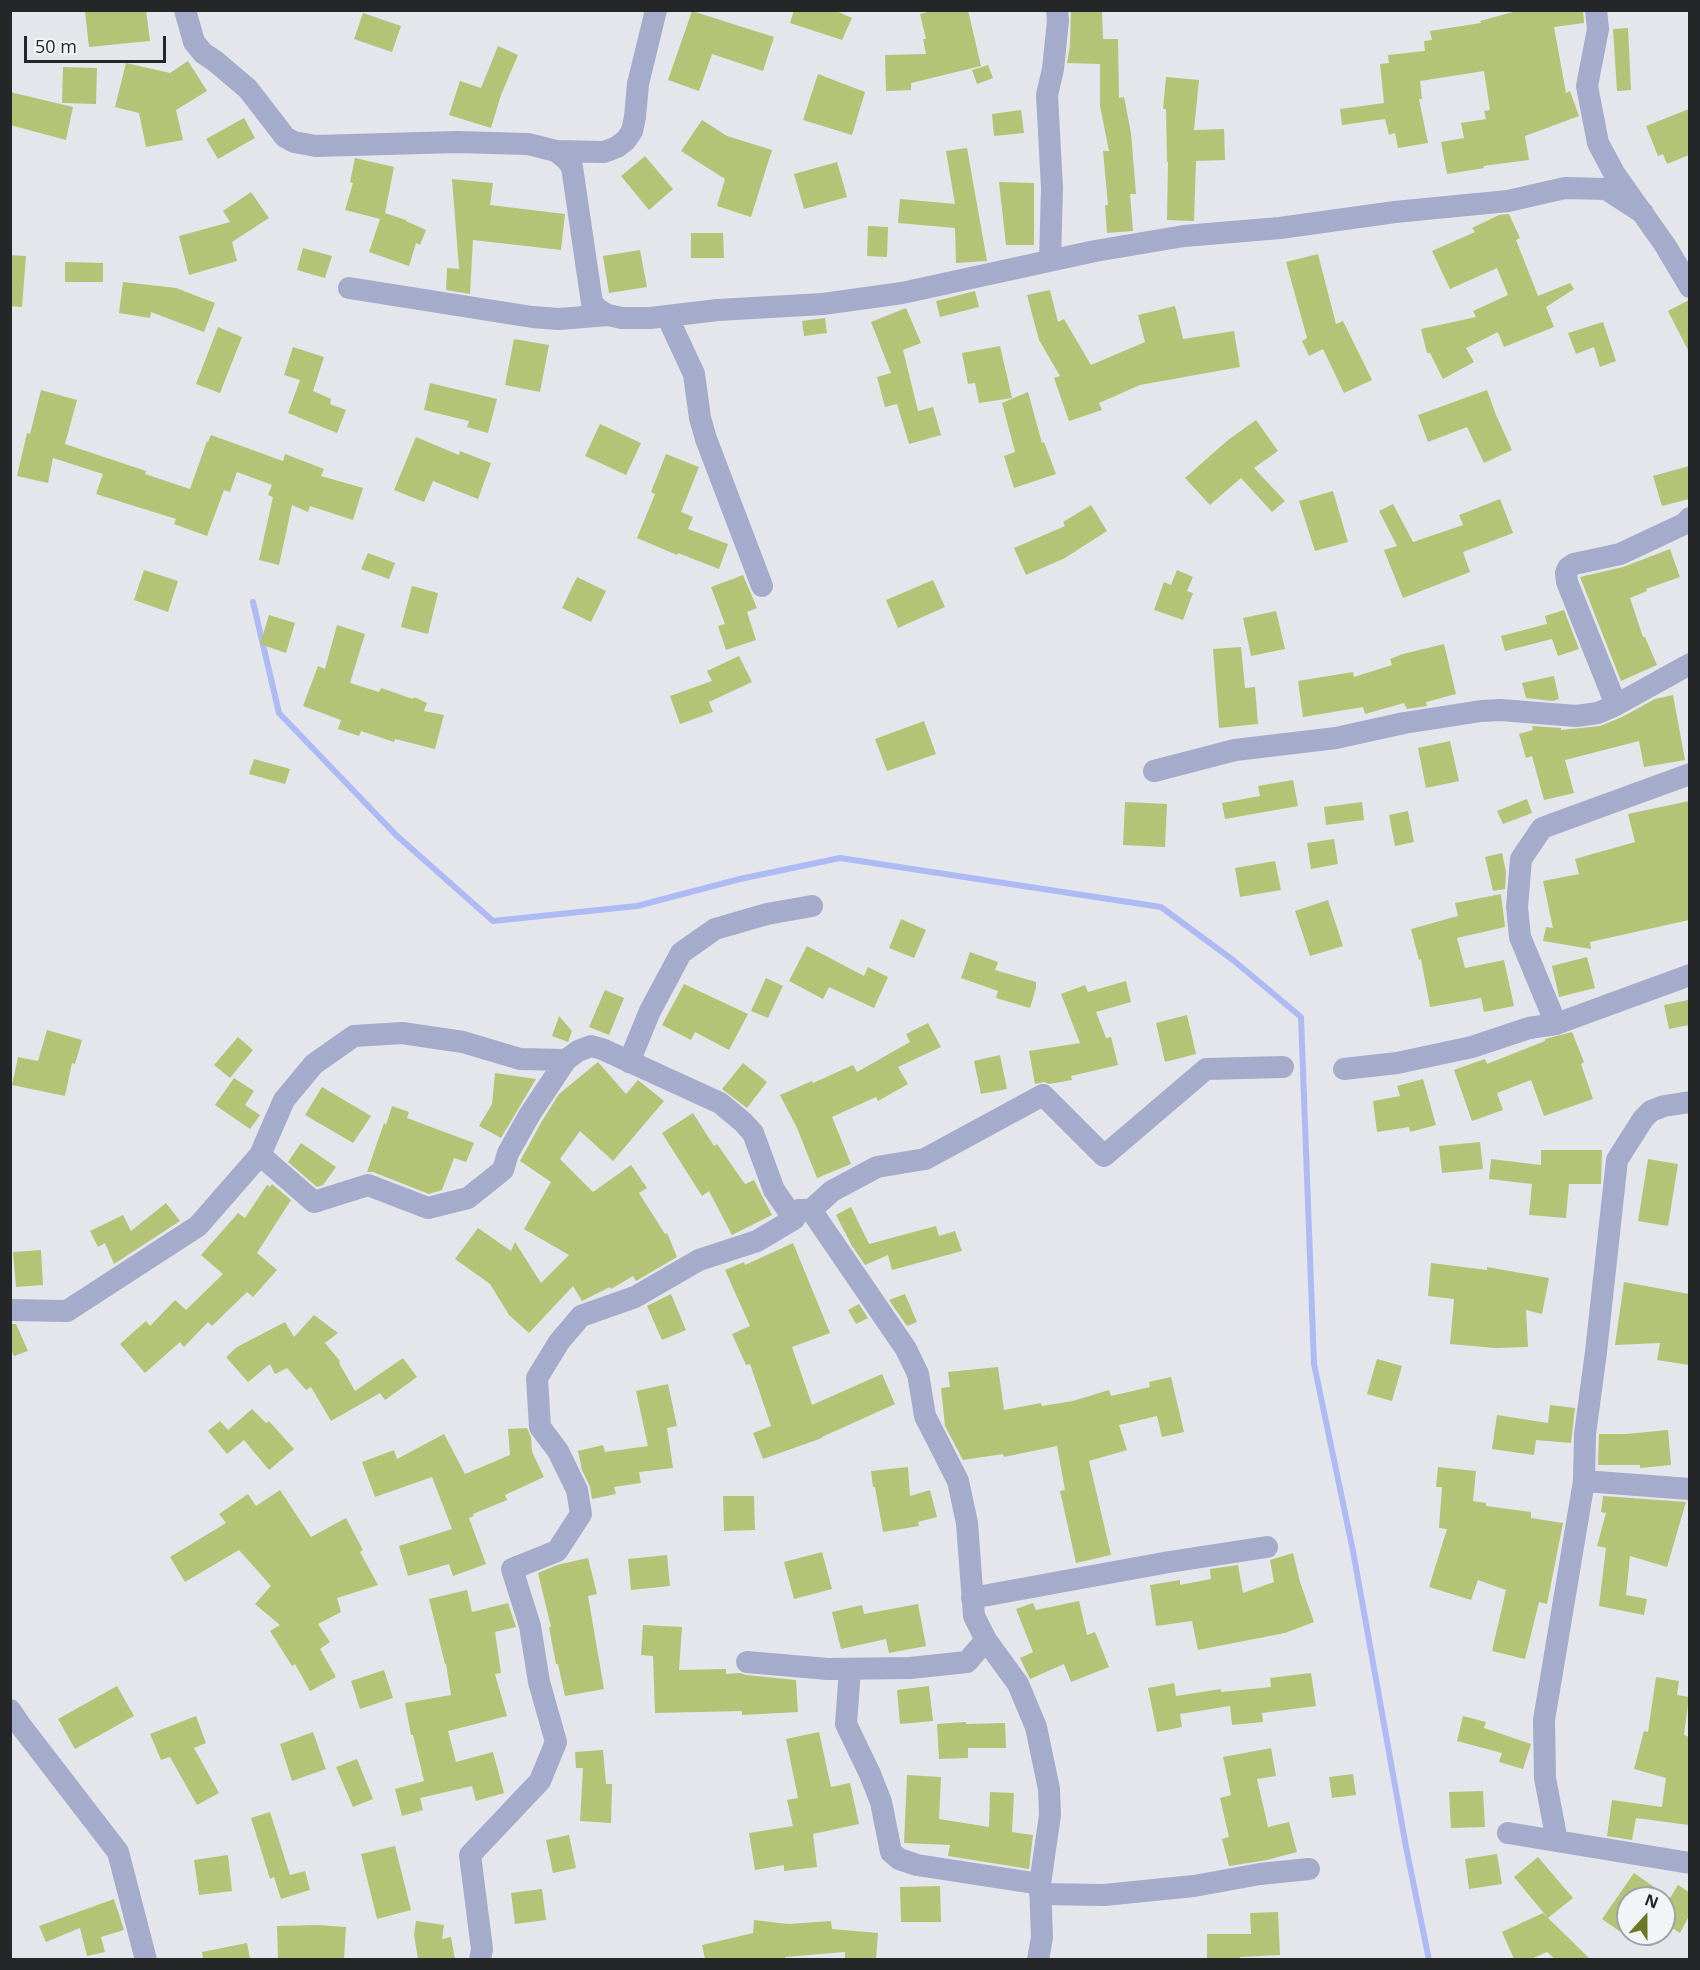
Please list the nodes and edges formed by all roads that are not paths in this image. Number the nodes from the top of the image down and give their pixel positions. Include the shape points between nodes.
1 (185, 10) edge
2 (656, 10) edge
3 (1057, 10) edge
4 (1596, 10) edge
5 (556, 151) junction
6 (1642, 213) junction
7 (1050, 261) junction
8 (1689, 287) edge
9 (349, 288) dead end
10 (608, 315) junction
11 (667, 316) junction
12 (1689, 518) edge
13 (762, 586) dead end
14 (1689, 664) edge
15 (1616, 705) junction
16 (1155, 771) dead end
17 (1689, 774) edge
18 (812, 906) dead end
19 (1689, 975) edge
20 (1556, 1024) junction
21 (566, 1060) junction
22 (629, 1062) junction
23 (1283, 1067) dead end
24 (1344, 1069) dead end
25 (1689, 1102) edge
26 (260, 1155) junction
27 (802, 1215) junction
28 (10, 1310) edge
29 (1584, 1481) junction
30 (1689, 1489) edge
31 (1267, 1547) dead end
32 (972, 1598) junction
33 (986, 1640) junction
34 (747, 1662) dead end
35 (850, 1669) junction
36 (10, 1710) edge
37 (1508, 1833) dead end
38 (1557, 1840) junction
39 (1689, 1863) edge
40 (1309, 1869) dead end
41 (1040, 1889) junction
42 (146, 1959) edge
43 (480, 1959) edge
44 (1038, 1959) edge

1 - 5 street via 194,42 203,53 248,89 294,142 316,146 528,144
2 - 5 street via 638,84 633,124 626,140 604,152
3 - 7 street via 1047,95 1052,189
4 - 6 street via 1598,29 1587,86 1598,143
5 - 10 street via 572,167 592,303
6 - 7 street via 1606,189 1565,188 1508,201 1184,236
6 - 8 street
7 - 11 street via 902,293 823,304
9 - 10 street via 532,317
10 - 11 street
11 - 13 street via 694,374 706,439
12 - 15 street via 1684,524 1620,554 1574,564 1566,573
14 - 15 street
15 - 16 street via 1599,713 1576,716 1481,711 1336,738 1235,750
17 - 20 street via 1542,828 1521,859 1517,907 1520,937
18 - 22 street via 715,929 681,953 650,1011
19 - 20 street
20 - 24 street via 1408,1061
21 - 22 street via 591,1046
21 - 26 street via 520,1059 463,1042 402,1033 354,1036 314,1064 284,1100
21 - 26 street via 530,1114 503,1170 468,1198 428,1208 368,1185 314,1202
22 - 27 street via 720,1103 743,1122 753,1133 774,1190
23 - 27 street via 1206,1069 1104,1156 1043,1095 926,1159 878,1167 832,1191
25 - 29 street via 1651,1111 1617,1160 1585,1434
26 - 28 street via 198,1226 66,1311
27 - 32 street via 906,1349 918,1374 925,1416 957,1481 967,1523
27 - 43 street via 757,1241 699,1260 635,1297 581,1316 558,1342 537,1378 540,1427 558,1451 577,1490 581,1514 557,1551 512,1569 530,1626 538,1682 555,1742 540,1781 470,1855
29 - 30 street
29 - 38 street via 1544,1719 1545,1778
31 - 32 street
32 - 33 street via 974,1616
33 - 35 street via 967,1662
33 - 41 street via 1018,1684 1036,1727 1050,1789
34 - 35 street
35 - 41 street via 846,1724 881,1802 891,1852 917,1865
36 - 42 street via 118,1852
37 - 38 street
38 - 39 street
40 - 41 street via 1104,1895
41 - 44 street via 1042,1937

